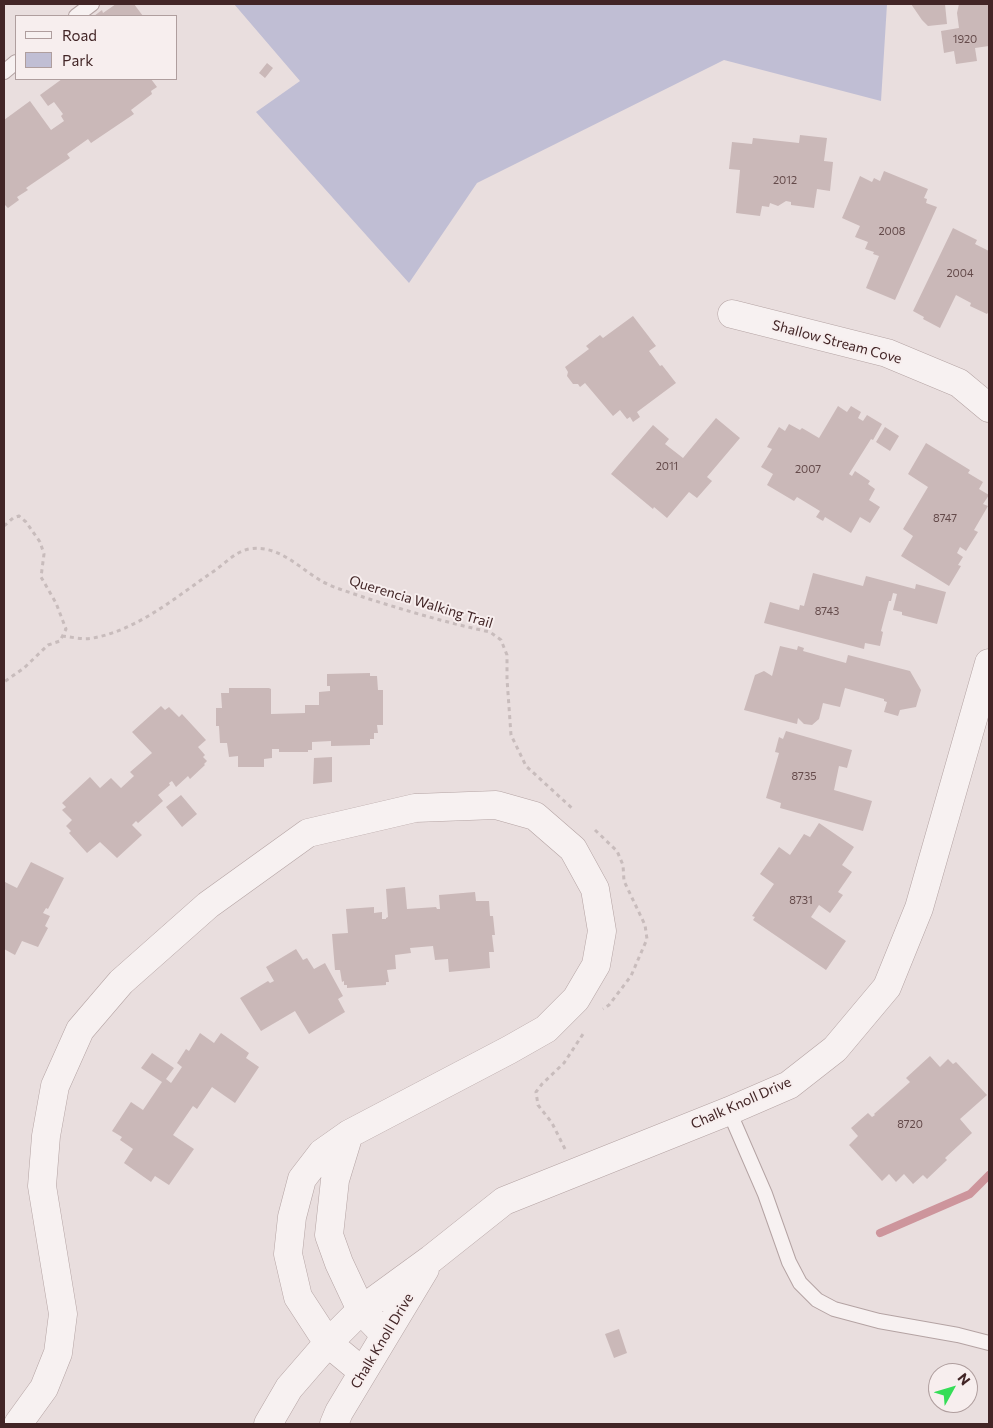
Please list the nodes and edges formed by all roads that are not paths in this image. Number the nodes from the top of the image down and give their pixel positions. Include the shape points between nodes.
1 (92, 4) edge
2 (77, 15) edge
3 (15, 63) edge
4 (4, 72) edge
5 (732, 314) dead end
6 (989, 408) edge
7 (989, 663) edge
8 (728, 1111) junction
9 (349, 1134) junction
10 (431, 1259) junction
11 (361, 1310) junction
12 (385, 1335) junction
13 (328, 1343) junction
14 (989, 1343) edge
15 (363, 1372) junction
16 (18, 1424) edge
17 (268, 1424) edge
18 (334, 1424) edge

1 - 2 lane
3 - 4 lane
5 - 6 street, Shallow Stream Cove via 887,353 959,383
7 - 8 street, Chalk Knoll Drive via 919,908 887,987 835,1049 789,1085
8 - 10 street, Chalk Knoll Drive via 504,1201
8 - 14 lane via 765,1194 789,1262 800,1283 817,1300 834,1309 878,1321
9 - 11 street via 335,1180 329,1235
9 - 13 street via 322,1153 302,1179 292,1217 288,1254 298,1298
9 - 16 street via 546,1029 576,999 596,965 602,931 595,889 573,849 534,816 496,805 415,808 308,834 208,904 121,982 80,1030 56,1086 43,1169 42,1186 63,1314 58,1353 44,1388
10 - 11 street, Chalk Knoll Drive
10 - 12 street, Chalk Knoll Drive
11 - 12 street
11 - 13 street, Chalk Knoll Drive
12 - 15 street, Chalk Knoll Drive
13 - 15 street
13 - 17 street, Chalk Knoll Drive via 289,1388
15 - 18 street, Chalk Knoll Drive

